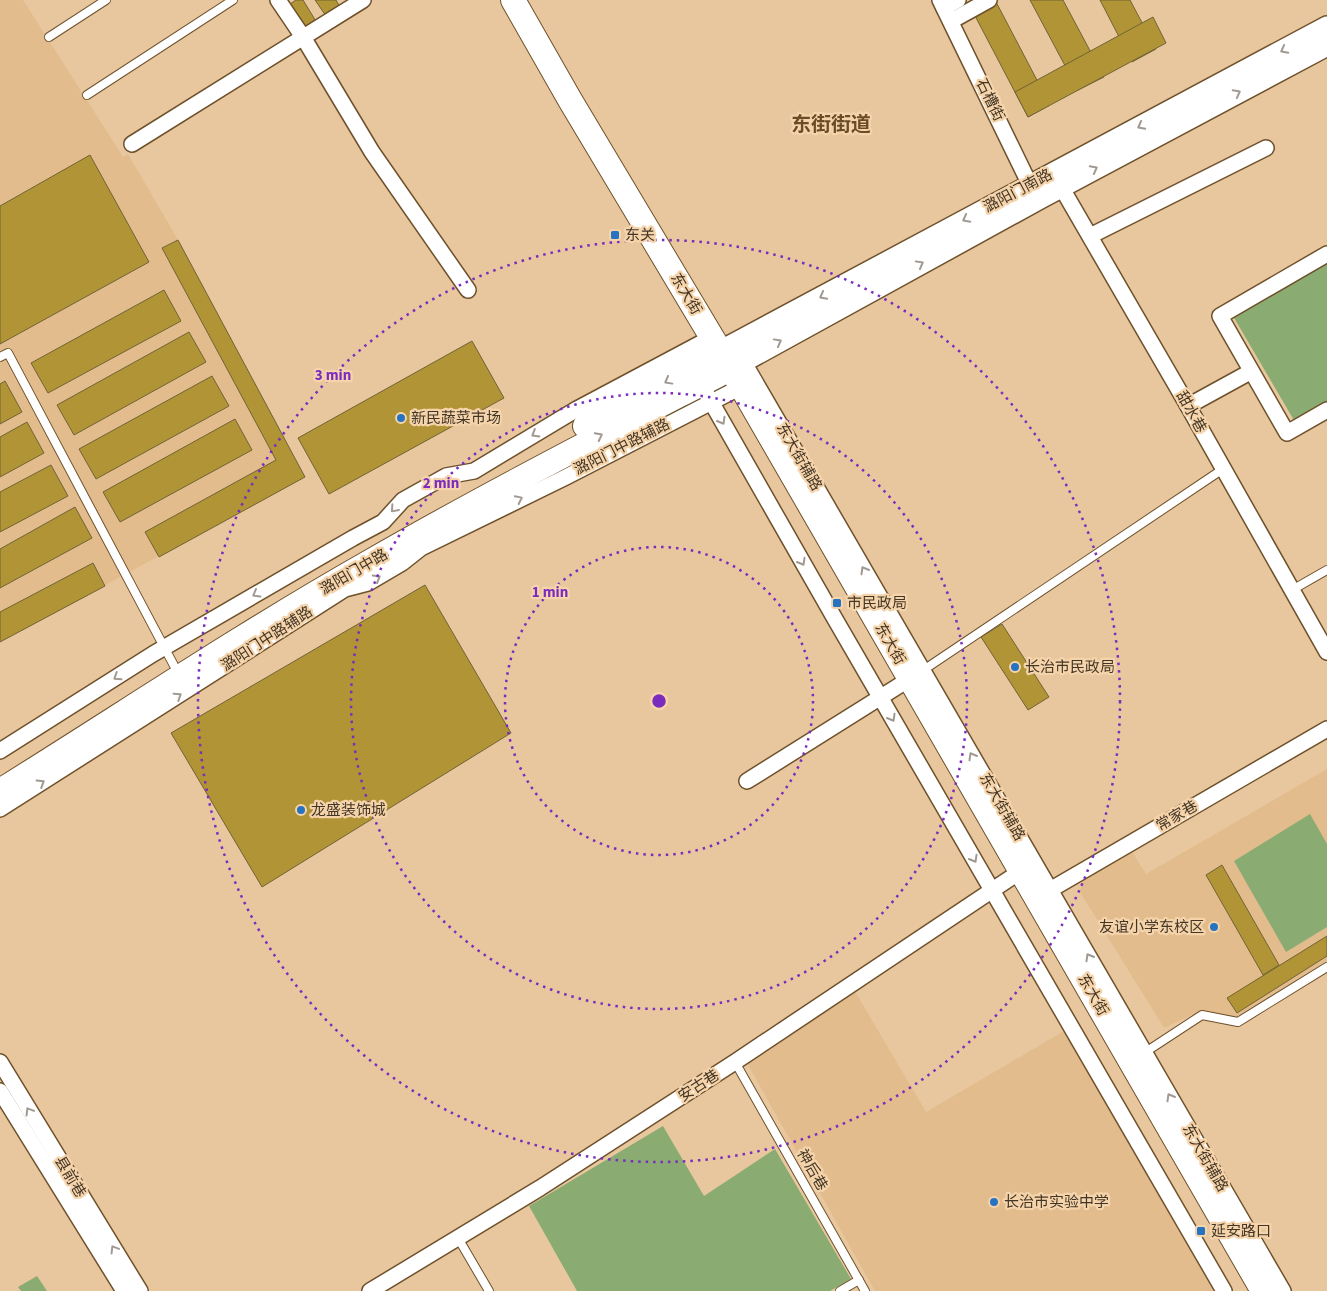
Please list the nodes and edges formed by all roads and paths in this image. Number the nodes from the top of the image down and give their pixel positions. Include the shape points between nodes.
1 (106, 0) edge
2 (233, 0) edge
3 (278, 0) edge
4 (362, 0) edge
5 (499, 0) edge
6 (513, 0) edge
7 (958, 0) edge
8 (989, 0) edge
9 (945, 10) edge
10 (1327, 27) edge
11 (49, 37) dead end
12 (303, 37) junction
13 (1327, 46) edge
14 (87, 95) dead end
15 (132, 144) dead end
16 (1266, 148) dead end
17 (1057, 180) junction
18 (1035, 191) junction
19 (1090, 236) junction
20 (1327, 254) edge
21 (468, 290) dead end
22 (0, 357) edge
23 (718, 365) junction
24 (1250, 372) junction
25 (1188, 406) junction
26 (1327, 410) edge
27 (1223, 469) junction
28 (1327, 570) edge
29 (1292, 590) junction
30 (1327, 650) edge
31 (173, 662) junction
32 (903, 683) junction
33 (1327, 728) edge
34 (0, 751) edge
35 (0, 772) edge
36 (747, 781) dead end
37 (0, 791) edge
38 (0, 809) edge
39 (1008, 879) junction
40 (1038, 897) junction
41 (1327, 967) edge
42 (1134, 1059) junction
43 (0, 1062) edge
44 (735, 1062) junction
45 (0, 1091) edge
46 (458, 1238) junction
47 (859, 1280) junction
48 (124, 1291) edge
49 (140, 1291) edge
50 (370, 1291) edge
51 (489, 1291) edge
52 (840, 1291) edge
53 (866, 1291) edge
54 (1224, 1291) edge
55 (1249, 1291) edge
56 (1263, 1291) edge
57 (1282, 1291) edge

1 - 11 lane
2 - 14 lane
3 - 12 street
4 - 12 street
5 - 23 main road, 东大街
6 - 23 main road, 东大街
7 - 9 street
8 - 9 street
9 - 18 street, 石槽街
10 -> 17 main road, 潞阳门南路
12 - 15 street
12 - 21 street via 372,152
17 -> 13 main road, 潞阳门南路
16 - 19 street
17 - 18 main road, 潞阳门南路
17 - 19 street, 甜水巷
18 - 23 main road, 潞阳门南路
19 - 25 street, 甜水巷
20 - 24 street via 1220,316
22 - 31 lane via 8,353
23 - 31 main road, 潞阳门中路 via 358,550
23 - 32 main road, 东大街
32 -> 23 street, 东大街辅路
38 -> 23 street, 潞阳门中路辅路 via 345,589 368,583 402,563 421,548
24 - 25 street
24 - 26 street via 1287,433
25 - 27 street, 甜水巷
27 - 29 street, 甜水巷
27 - 32 lane
28 - 29 lane
29 - 30 street, 甜水巷
31 -> 34 street
31 - 35 main road, 潞阳门中路
31 - 37 main road, 潞阳门中路
32 - 36 street
32 - 39 main road, 东大街
40 -> 32 street, 东大街辅路
33 - 40 street, 常家巷
39 - 40 main road, 东大街
39 - 44 street, 安古巷
39 - 54 street
42 -> 40 main road, 东大街
40 - 55 main road, 东大街
41 - 42 lane via 1238,1022 1202,1015
42 - 56 main road, 东大街
57 -> 42 street, 东大街辅路
49 -> 43 street, 县前巷
44 - 46 street, 安古巷
44 - 47 lane, 神后巷
45 - 48 street, 县前巷
46 - 50 street, 安古巷
46 - 51 lane
47 - 52 lane
47 - 53 lane, 神后巷

